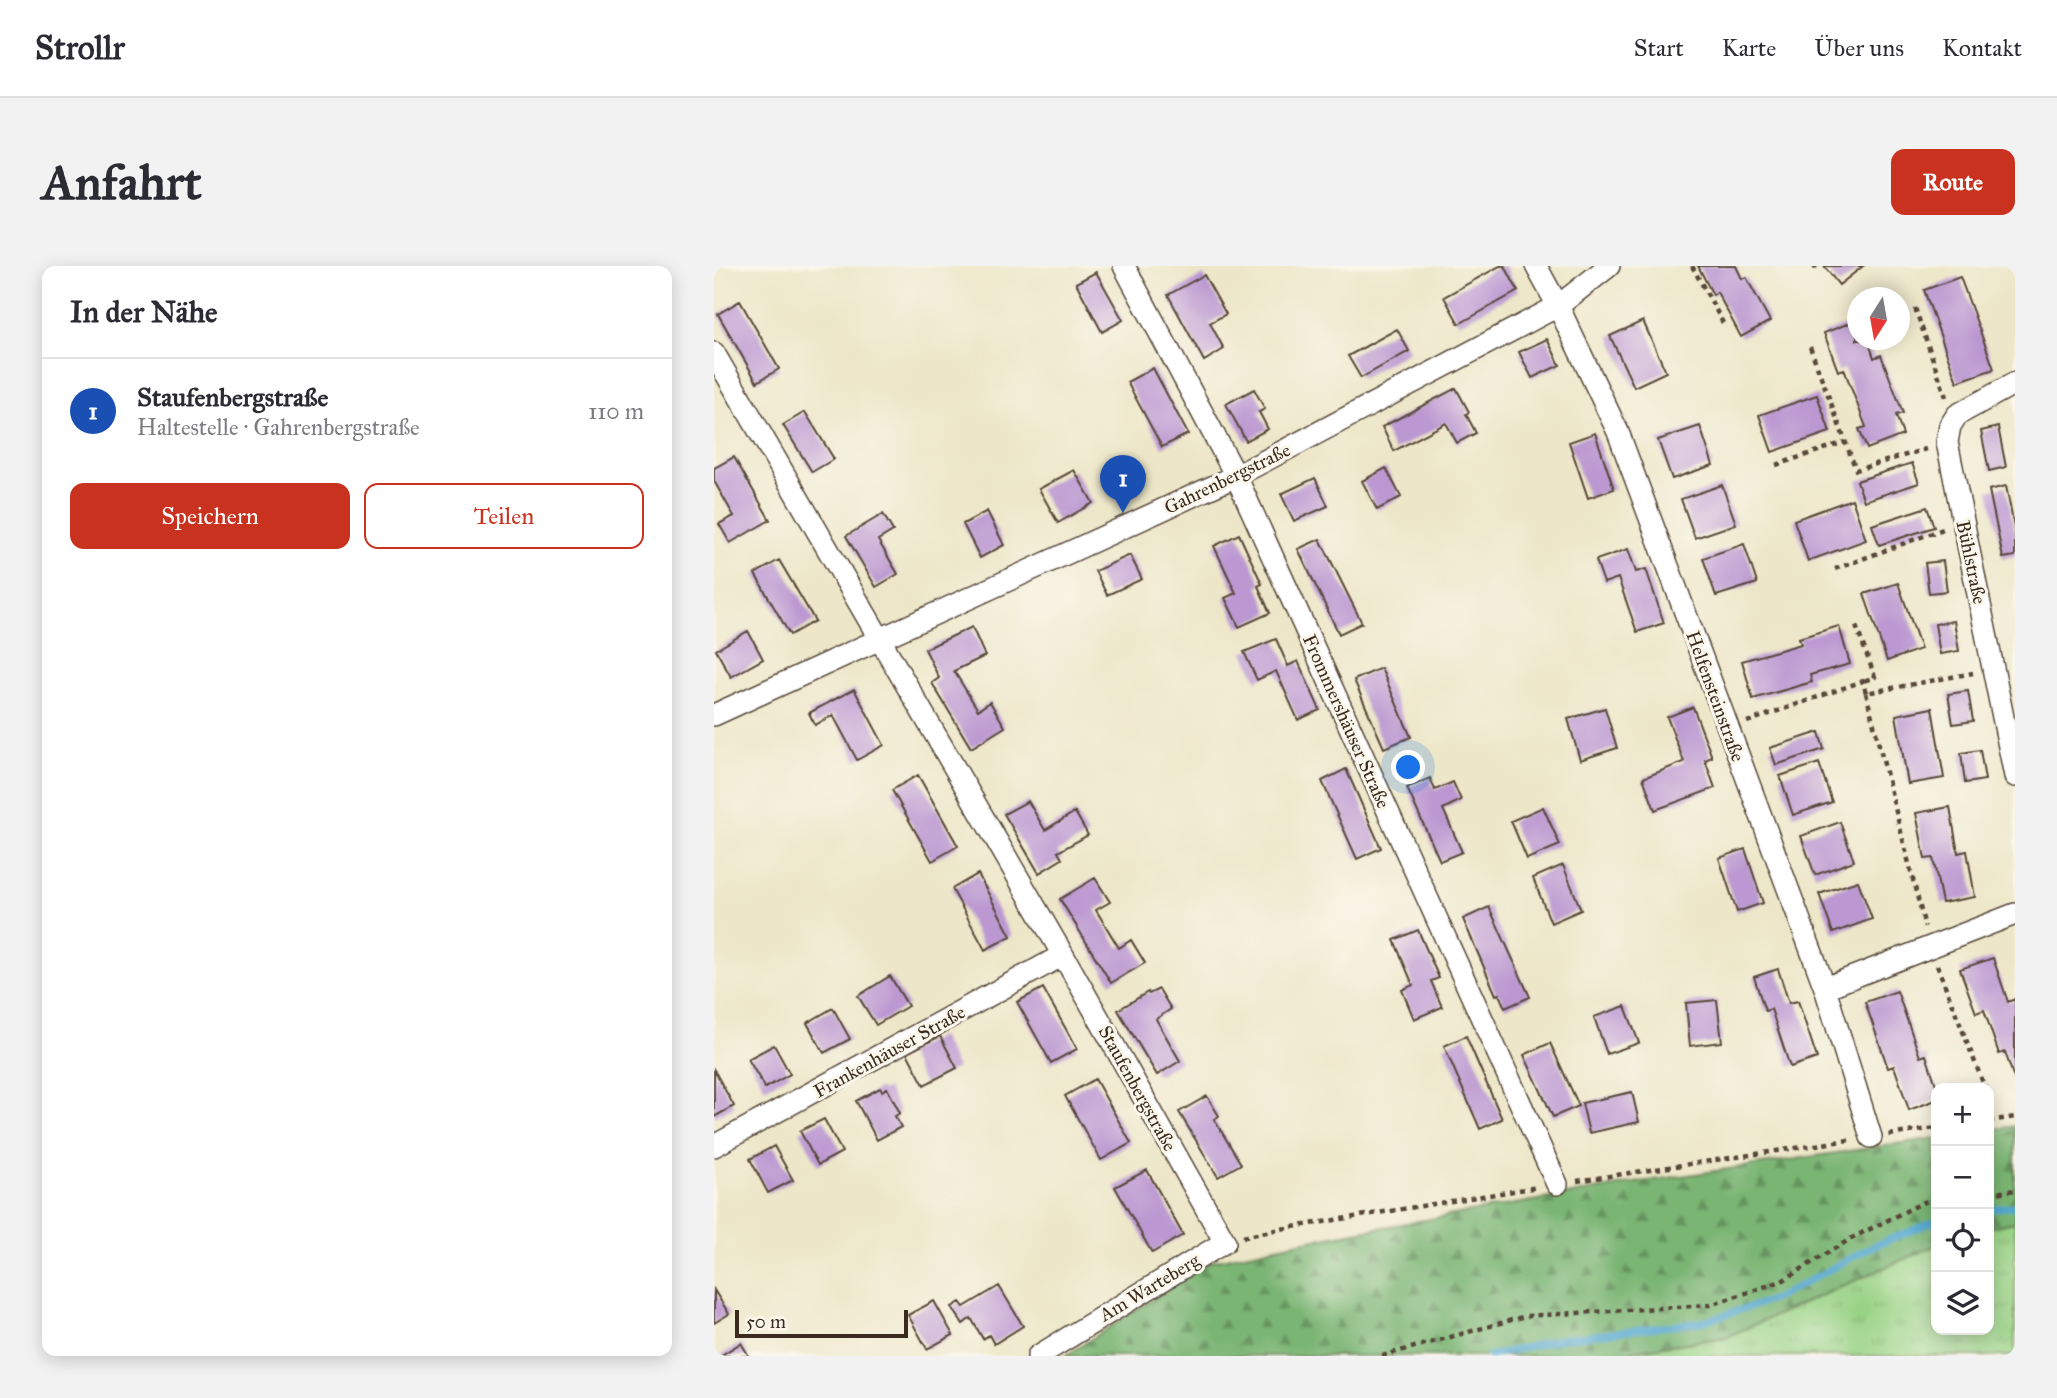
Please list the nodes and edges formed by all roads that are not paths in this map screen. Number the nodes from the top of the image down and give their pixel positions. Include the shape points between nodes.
1 (1124, 266) edge
2 (1536, 266) edge
3 (1609, 266) edge
4 (1559, 306) junction
5 (714, 353) edge
6 (2015, 383) edge
7 (1236, 476) junction
8 (879, 639) junction
9 (714, 715) edge
10 (2015, 776) edge
11 (2015, 914) edge
12 (1063, 955) junction
13 (1825, 988) junction
14 (1871, 1137) dead end
15 (714, 1146) edge
16 (1557, 1184) dead end
17 (1225, 1242) joint
18 (1038, 1356) edge

1 - 7 street, Frommershäuser Straße
2 - 4 street, Helfensteinstraße
3 - 4 street, Gahrenbergstraße
4 - 7 street, Gahrenbergstraße
4 - 13 street, Helfensteinstraße via 1618,432
5 - 8 street, Staufenbergstraße
6 - 10 street, Bühlstraße via 1957,415 1947,442
7 - 8 street, Gahrenbergstraße
7 - 16 street, Frommershäuser Straße
8 - 9 street, Gahrenbergstraße
8 - 12 street, Staufenbergstraße
11 - 13 street
12 - 15 street, Frankenhäuser Straße
12 - 17 street, Staufenbergstraße
13 - 14 street, Helfensteinstraße
17 - 18 street, Am Warteberg

